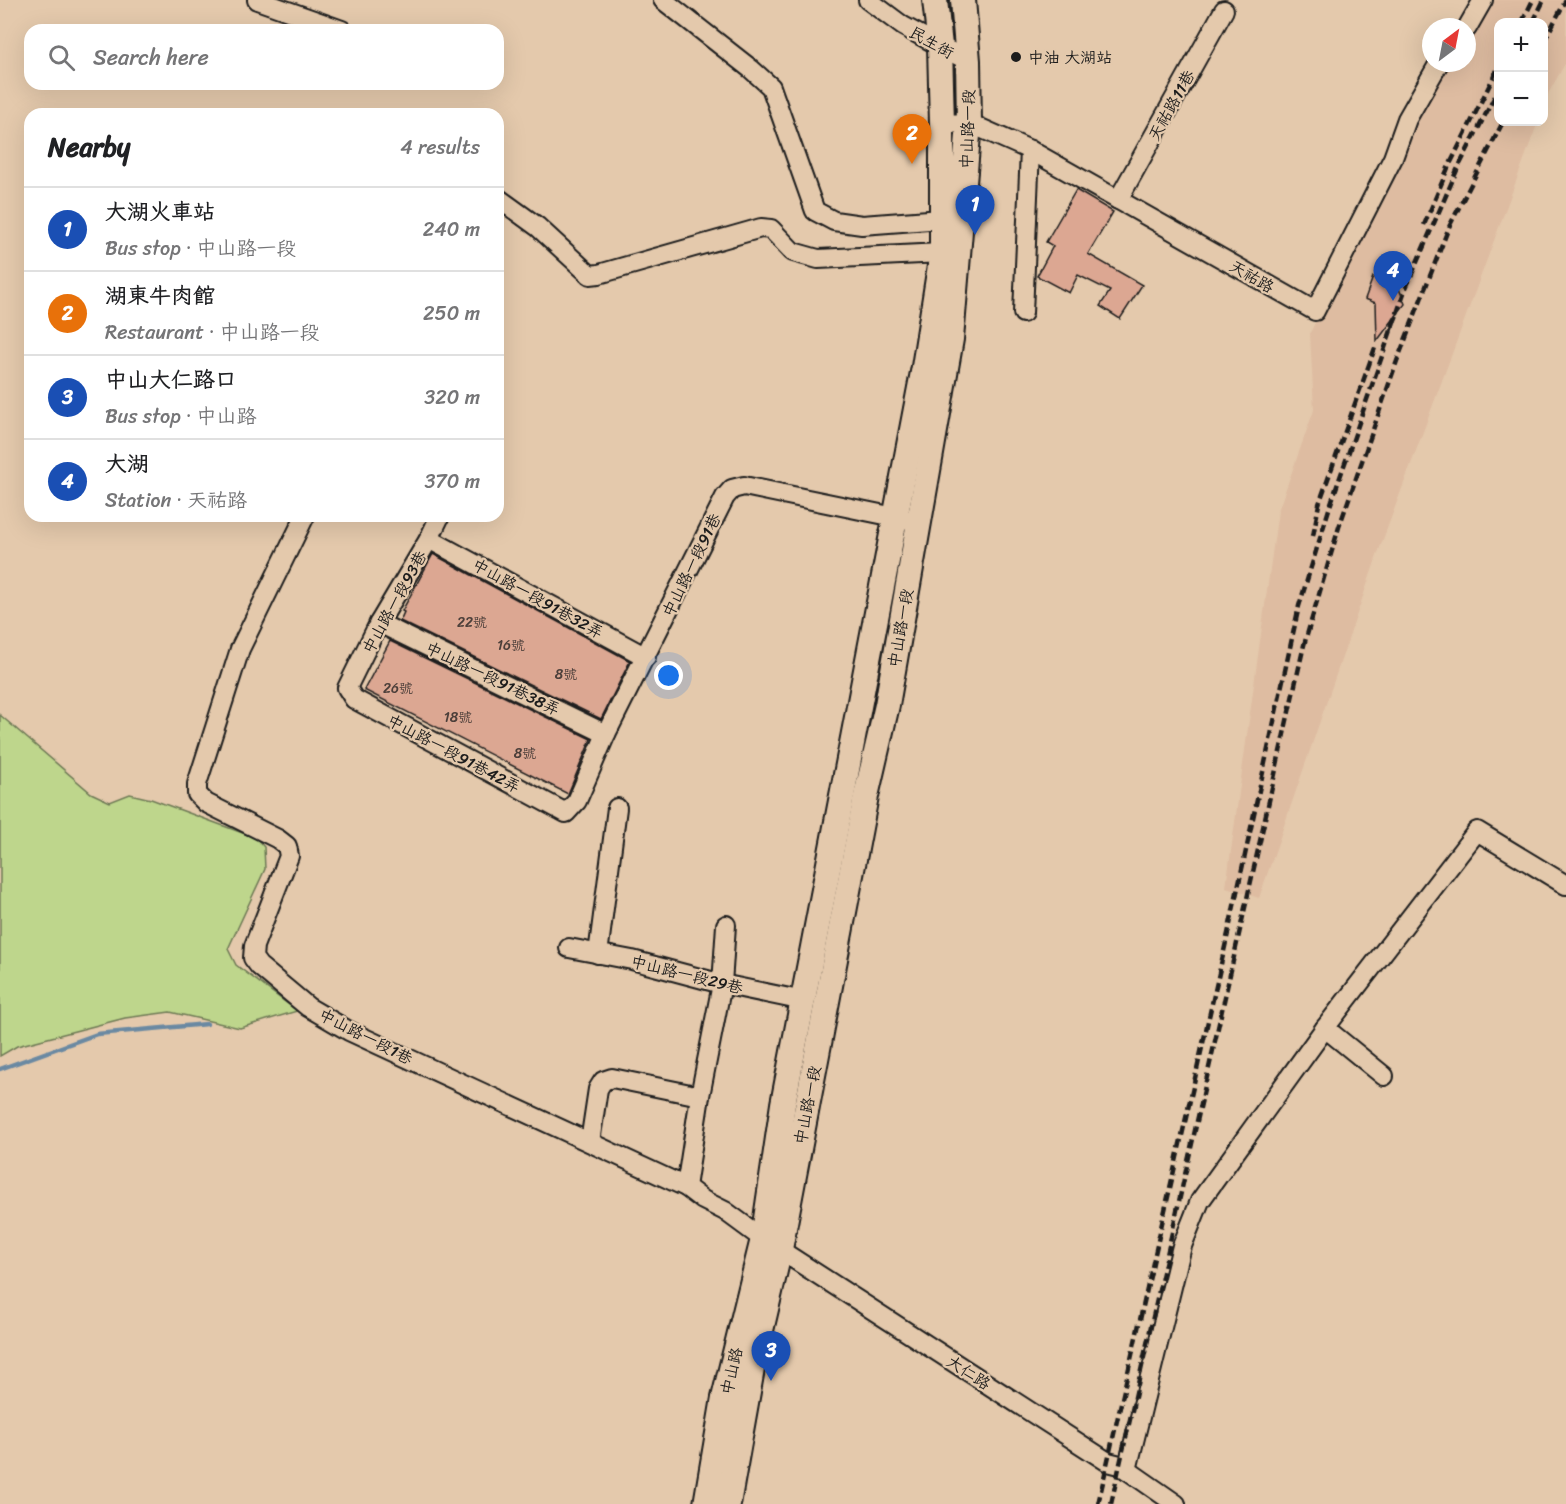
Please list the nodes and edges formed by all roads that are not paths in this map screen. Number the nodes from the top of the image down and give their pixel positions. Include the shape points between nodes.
1 (257, 0) edge
2 (663, 0) edge
3 (868, 0) edge
4 (935, 0) edge
5 (963, 0) edge
6 (1484, 0) edge
7 (1224, 10) dead end
8 (1473, 18) edge
9 (325, 24) edge
10 (940, 46) junction
11 (968, 62) junction
12 (1434, 72) edge
13 (969, 123) junction
14 (942, 124) junction
15 (1030, 150) junction
16 (1118, 200) junction
17 (504, 202) edge
18 (942, 219) junction
19 (942, 253) junction
20 (1023, 313) dead end
21 (894, 518) junction
22 (302, 522) edge
23 (437, 522) edge
24 (919, 522) junction
25 (429, 539) junction
26 (379, 623) junction
27 (646, 657) junction
28 (347, 687) joint
29 (606, 734) junction
30 (617, 808) dead end
31 (566, 813) joint
32 (1566, 885) edge
33 (726, 925) dead end
34 (569, 948) dead end
35 (598, 954) junction
36 (722, 984) junction
37 (804, 1001) junction
38 (1325, 1028) junction
39 (1384, 1076) dead end
40 (700, 1096) junction
41 (590, 1142) junction
42 (687, 1187) junction
43 (772, 1244) junction
44 (1127, 1470) junction
45 (706, 1504) edge
46 (728, 1504) edge
47 (1176, 1504) edge

1 - 9 street
2 - 18 street via 771,87 815,211 834,220 862,225
3 - 10 street, 民生街 via 903,26
4 - 10 main road, 中山路一段
5 - 11 main road, 中山路一段
6 - 8 street
7 - 16 street, 天祐路11巷
10 - 11 street, 民生街
10 - 14 main road, 中山路一段
11 - 13 main road, 中山路一段
12 - 16 street, 天祐路 via 1407,119 1393,158 1315,311
13 - 14 street, 天祐路
13 - 15 street, 天祐路
13 - 24 main road, 中山路一段 via 951,339
14 - 18 main road, 中山路一段
15 - 16 street, 天祐路
15 - 20 street
17 - 19 street via 538,226 590,275 760,228 771,229 793,252 818,259
18 - 19 main road, 中山路一段
19 - 21 main road, 中山路一段
21 - 24 street, 中山路一段91巷
21 - 27 street, 中山路一段91巷 via 744,486 732,489
21 - 37 main road, 中山路一段
22 - 41 street, 中山路一段1巷 via 240,649 197,784 197,794 206,803 287,846 289,856 254,946 253,958 308,1007 350,1031
23 - 25 street, 中山路一段93巷
24 - 43 main road, 中山路一段 via 887,705
25 - 26 street, 中山路一段93巷
25 - 27 street, 中山路一段91巷32弄
26 - 28 street, 中山路一段93巷
26 - 29 street, 中山路一段91巷38弄
27 - 29 street, 中山路一段91巷
28 - 31 street, 中山路一段91巷42弄 via 354,699
29 - 31 street, 中山路一段91巷 via 577,801
30 - 35 street
32 - 38 street via 1477,831
33 - 36 street
34 - 35 street, 中山路一段29巷
35 - 36 street, 中山路一段29巷
36 - 37 street, 中山路一段29巷
36 - 40 street
37 - 43 main road, 中山路一段 via 783,1104
38 - 39 street
38 - 44 street via 1200,1201 1182,1246
40 - 41 street via 612,1078 603,1081 598,1089
40 - 42 street
41 - 42 street, 中山路一段1巷
42 - 43 street, 中山路一段1巷
43 - 44 street, 大仁路 via 1108,1462
43 - 45 main road, 中山路 via 724,1398
43 - 46 main road, 中山路
44 - 47 street, 大仁路

